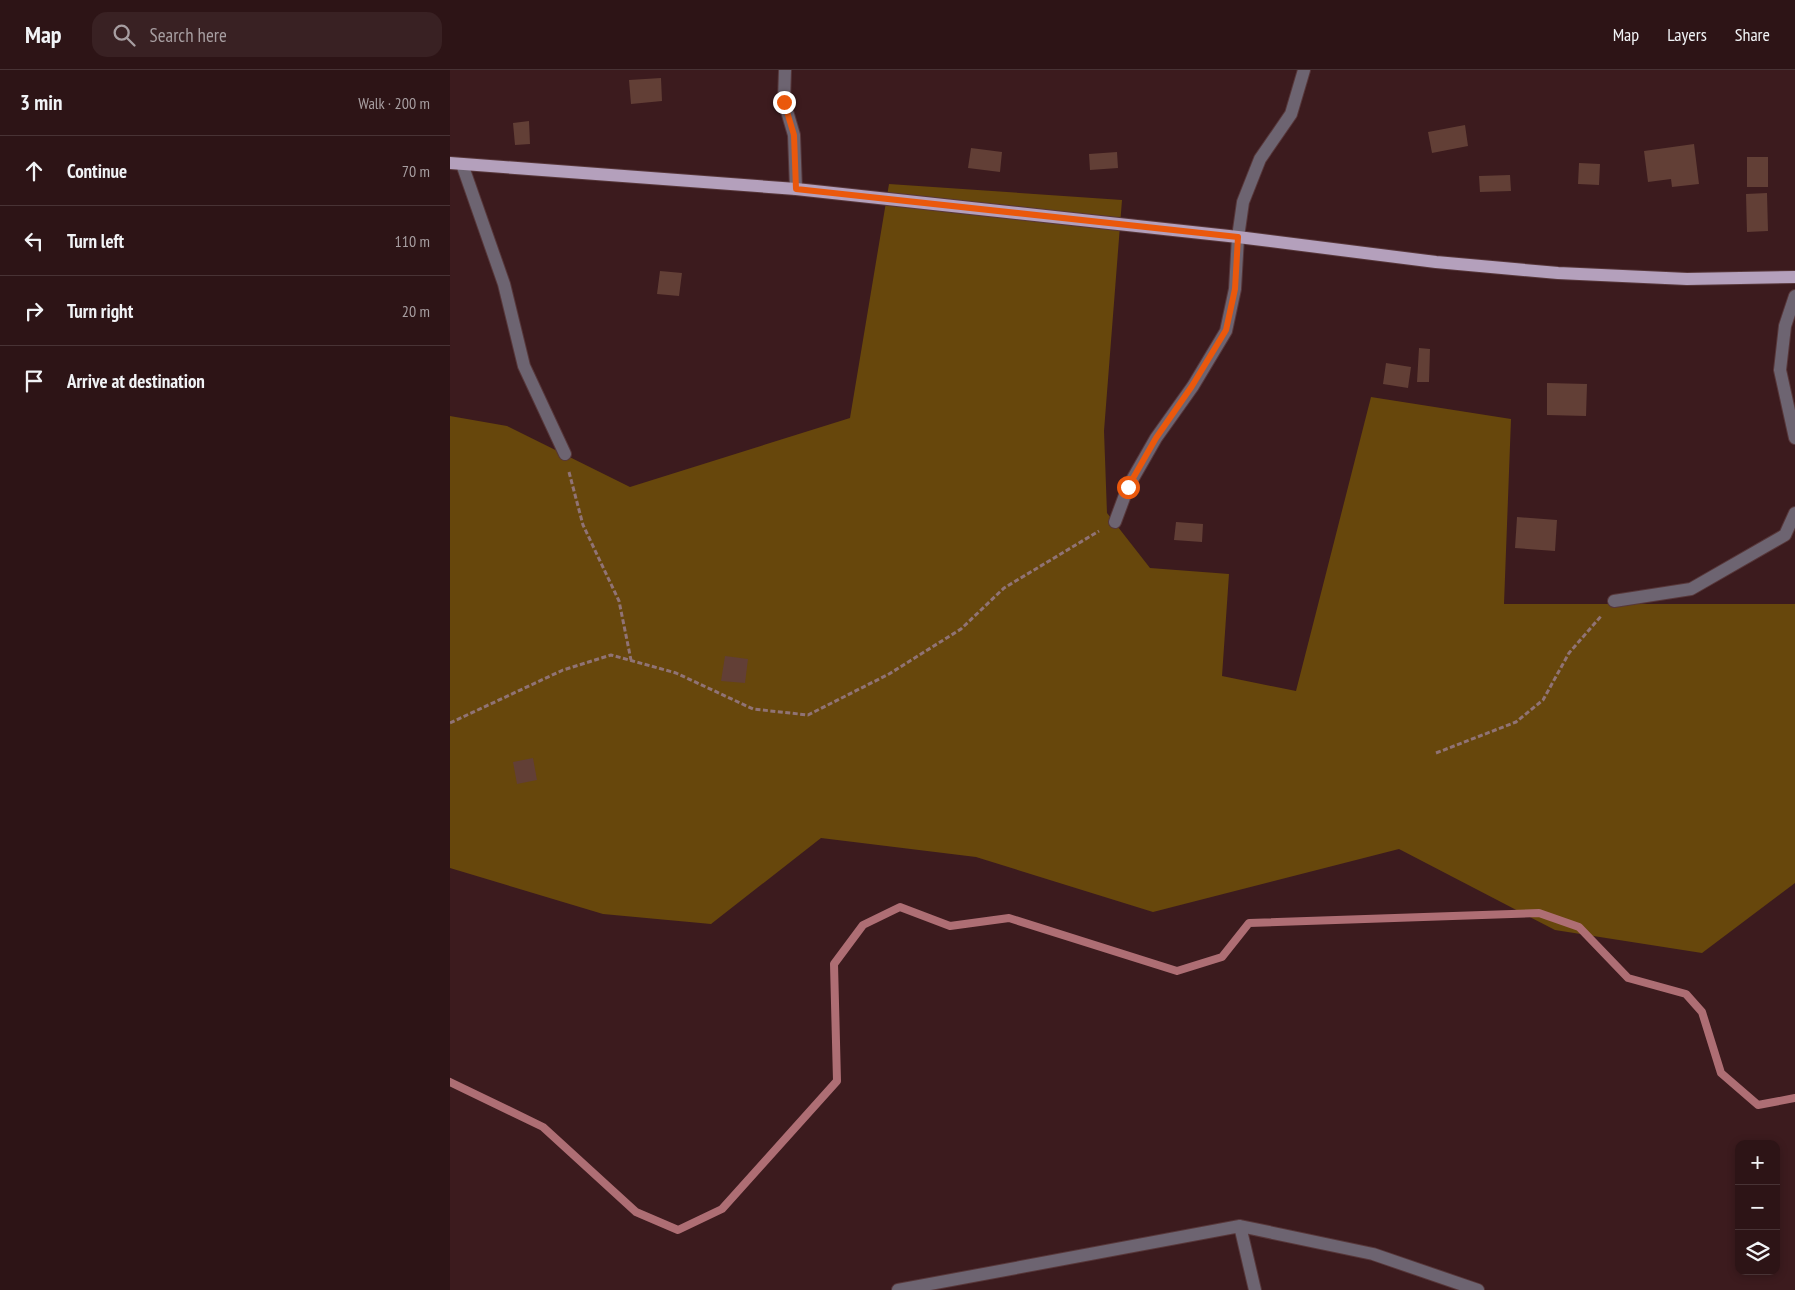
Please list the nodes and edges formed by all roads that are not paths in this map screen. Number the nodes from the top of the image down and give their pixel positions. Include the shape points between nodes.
1 (785, 70) edge
2 (1304, 70) edge
3 (456, 164) edge
4 (796, 189) junction
5 (1238, 237) junction
6 (1795, 277) edge
7 (1795, 296) edge
8 (1795, 438) edge
9 (564, 454) road end
10 (1795, 513) edge
11 (1114, 522) road end
12 (1614, 601) road end
13 (1240, 1226) junction
14 (898, 1290) edge
15 (1255, 1290) edge
16 (1478, 1290) edge

1 - 4 street via 784,102 794,135
2 - 5 street via 1291,114 1260,159 1243,202
3 - 4 main road
3 - 9 street via 504,284 524,366
4 - 5 main road
5 - 6 main road via 1436,262 1558,273 1686,278
5 - 11 street via 1235,289 1226,330 1156,438 1128,487
7 - 8 street via 1785,326 1780,370
10 - 12 street via 1785,535 1691,589
13 - 14 street
13 - 15 street
13 - 16 street via 1373,1254

